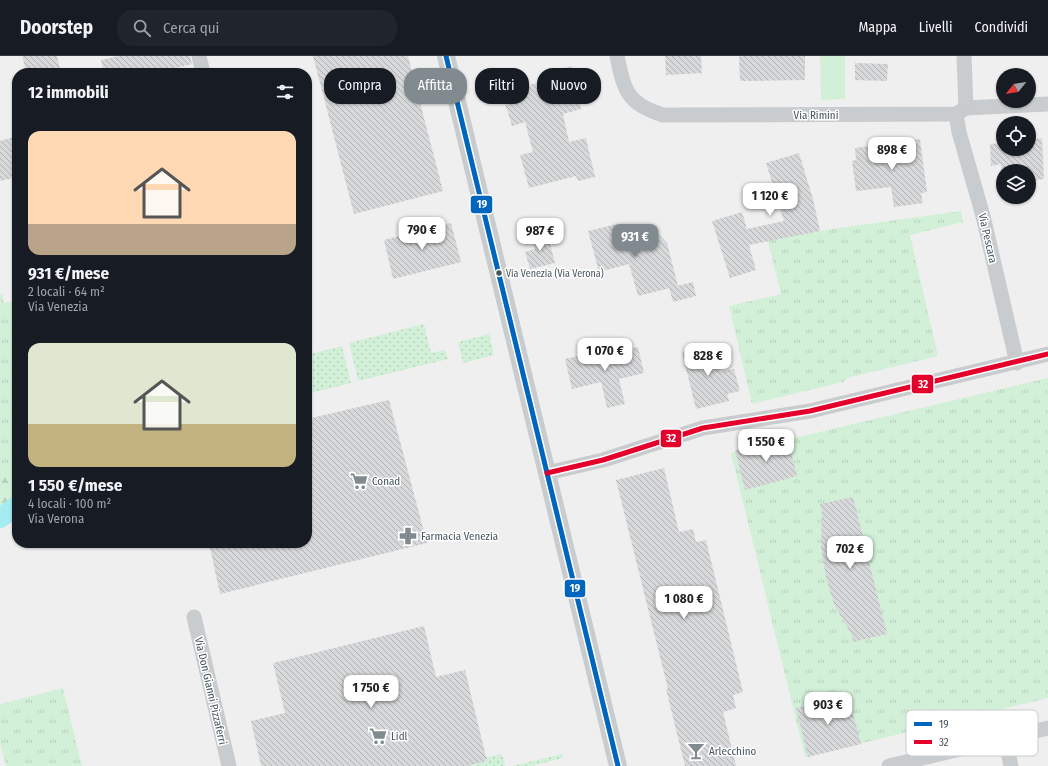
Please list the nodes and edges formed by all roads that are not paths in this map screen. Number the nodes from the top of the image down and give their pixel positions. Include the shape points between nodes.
1 (199, 56) edge
2 (446, 56) edge
3 (617, 56) edge
4 (964, 56) edge
5 (202, 68) edge
6 (1048, 104) edge
7 (961, 111) junction
8 (1048, 354) edge
9 (1017, 363) junction
10 (547, 473) junction
11 (194, 617) dead end
12 (1048, 728) edge
13 (1038, 730) edge
14 (930, 756) edge
15 (1009, 756) edge
16 (228, 766) edge
17 (618, 766) edge
18 (889, 766) edge
19 (1011, 766) edge

1 - 5 street
2 - 10 street
3 - 7 street, Via Rimini via 624,86 633,101 647,110 663,115
4 - 7 street, Via Pescara
6 - 7 street, Via Rimini
7 - 9 street, Via Pescara via 959,132 981,207
8 - 9 street
9 - 10 street via 810,411 703,428 603,460
10 - 17 street
11 - 16 street, Via Don Gianni Pizzaferri
12 - 13 street
14 - 18 street
15 - 19 street

